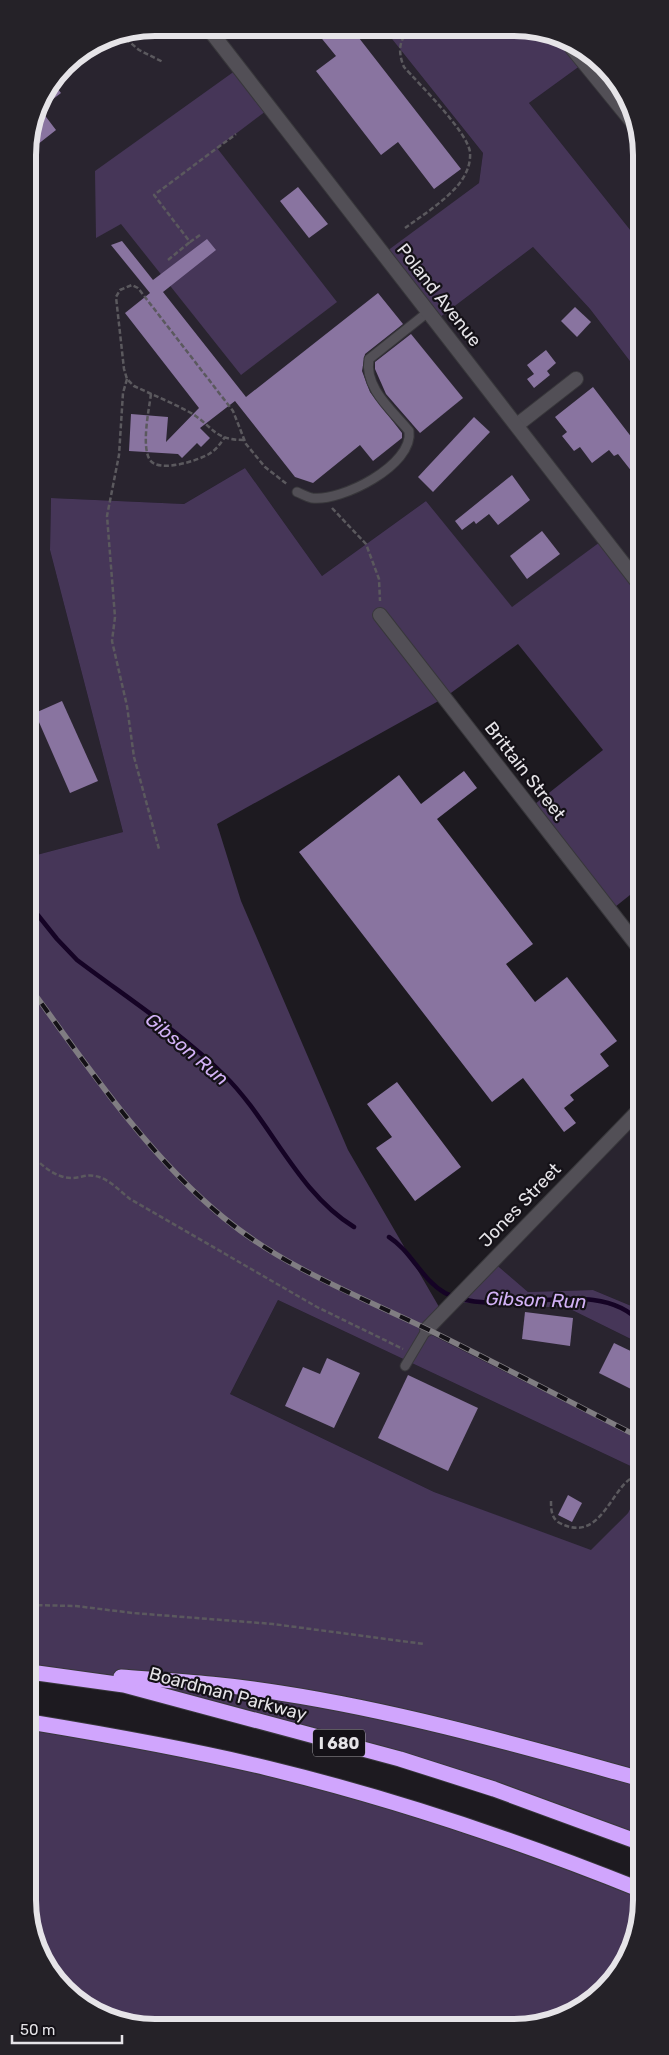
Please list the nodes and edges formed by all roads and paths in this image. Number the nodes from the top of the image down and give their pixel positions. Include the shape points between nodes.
1 (214, 36) edge
2 (406, 36) edge
3 (127, 40) edge
4 (163, 62) dead end
5 (599, 72) edge
6 (618, 99) edge
7 (236, 134) dead end
8 (405, 228) dead end
9 (200, 235) dead end
10 (190, 242) junction
11 (168, 260) dead end
12 (428, 312) junction
13 (128, 379) junction
14 (576, 379) dead end
15 (151, 394) junction
16 (517, 425) junction
17 (224, 437) junction
18 (244, 440) junction
19 (297, 492) joint
20 (326, 497) junction
21 (633, 576) edge
22 (380, 616) joint
23 (159, 849) dead end
24 (633, 939) edge
25 (632, 1117) edge
26 (36, 1160) edge
27 (427, 1329) joint
28 (412, 1354) junction
29 (405, 1366) dead end
30 (632, 1477) edge
31 (551, 1501) dead end
32 (36, 1605) edge
33 (424, 1644) dead end
34 (36, 1671) edge
35 (36, 1672) edge
36 (36, 1723) edge
37 (632, 1777) edge
38 (632, 1840) edge
39 (632, 1887) edge

1 - 12 street, Poland Avenue
2 - 8 path via 399,54 404,67 459,131 470,151 470,161 459,185
3 - 4 path
5 - 6 street
7 - 10 path via 154,195
9 - 10 path
10 - 11 path
12 - 16 street, Poland Avenue
12 - 20 lane via 369,359 369,378 373,388 409,431 408,447 400,458 375,477
13 - 15 path via 134,386
13 - 18 path via 124,369 116,297 120,290 132,285 138,288 232,411
13 - 23 path via 123,393 119,455 107,516 115,617 112,641 134,757
14 - 16 street
15 - 17 path via 193,414 210,431
15 - 17 path via 147,451 155,465 186,463 208,455
16 - 21 street, Poland Avenue
17 - 18 path
18 - 19 path via 265,467
19 - 20 lane via 312,498
20 - 22 path via 339,518 366,544 374,561 379,580
22 - 24 street, Brittain Street
25 - 27 street, Jones Street
26 - 28 path via 55,1174 72,1178 96,1176 110,1182 130,1199 317,1307
27 - 28 lane
28 - 29 lane
30 - 31 path via 606,1511 586,1526 563,1524 554,1519
32 - 33 path via 273,1624
34 - 37 highway via 228,1687 328,1701 471,1732
35 - 38 highway, Boardman Parkway / I 680 via 124,1686 400,1759
36 - 39 highway, I 680 via 198,1752 366,1794 523,1845

